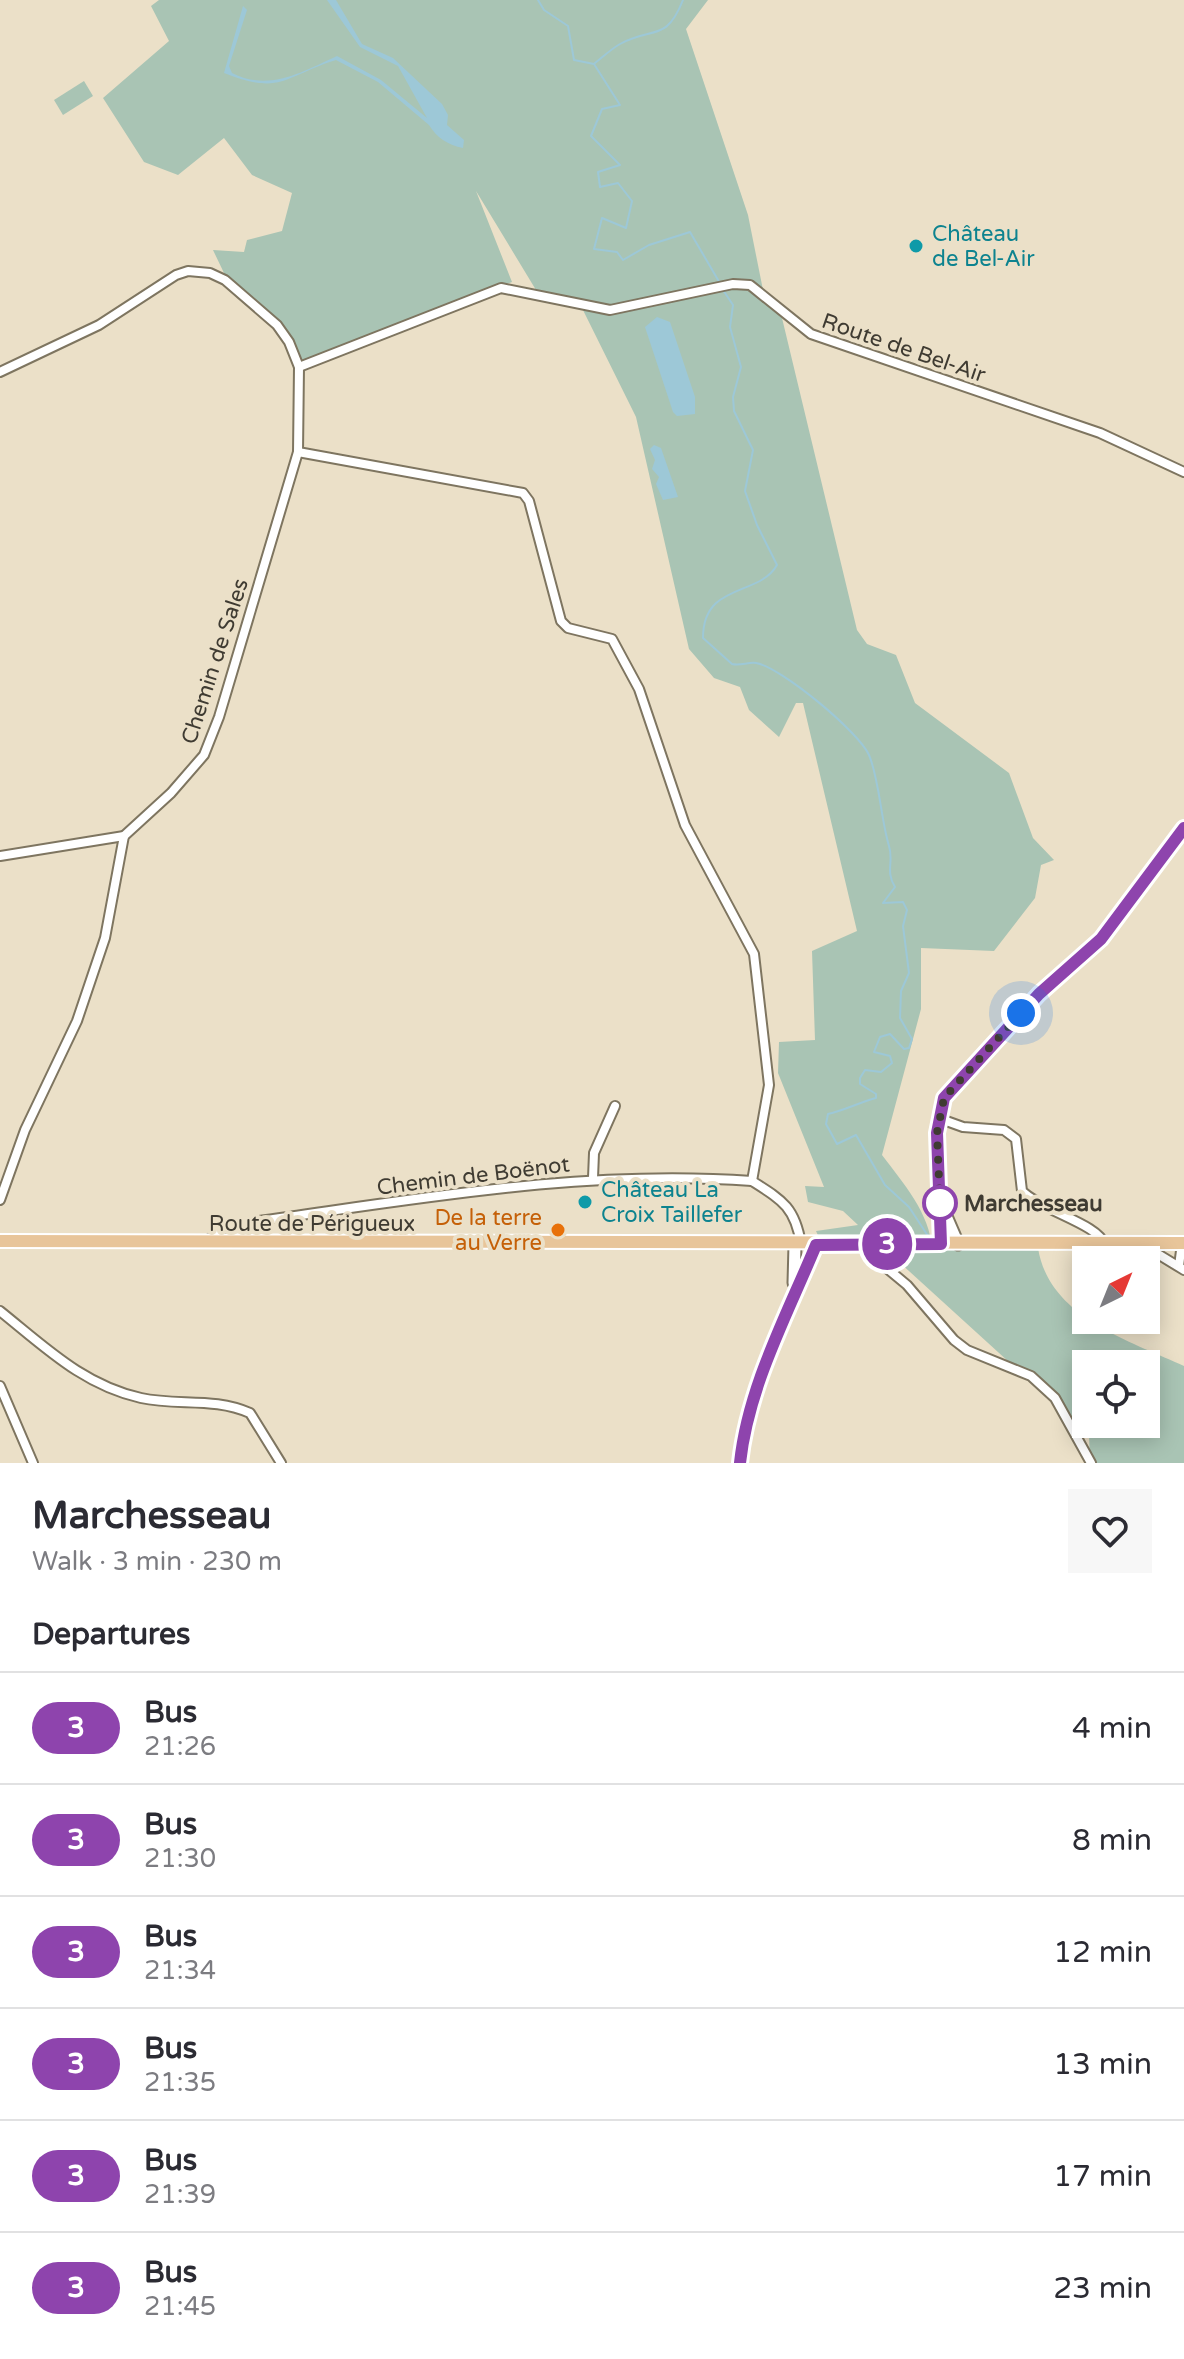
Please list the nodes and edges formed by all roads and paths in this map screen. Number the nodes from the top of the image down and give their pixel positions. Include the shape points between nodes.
1 (299, 367) junction
2 (0, 372) edge
3 (298, 452) junction
4 (1184, 472) edge
5 (1184, 828) edge
6 (124, 836) junction
7 (0, 856) edge
8 (615, 1106) dead end
9 (938, 1118) junction
10 (593, 1178) junction
11 (752, 1181) junction
12 (0, 1200) edge
13 (940, 1203) junction
14 (0, 1241) edge
15 (205, 1242) junction
16 (1139, 1243) junction
17 (1183, 1243) edge
18 (868, 1244) junction
19 (933, 1244) junction
20 (958, 1244) junction
21 (1104, 1244) junction
22 (798, 1245) junction
23 (816, 1245) junction
24 (1181, 1268) edge
25 (793, 1291) junction
26 (0, 1311) edge
27 (0, 1386) edge
28 (33, 1463) edge
29 (281, 1463) edge
30 (740, 1463) edge
31 (1091, 1463) edge

1 - 2 street, Chemin de Sales via 277,325 225,280 188,271 99,325
1 - 3 street, Chemin de Sales
1 - 4 street, Route de Bel-Air via 501,288 610,310 725,285 750,285 793,323 821,339 1100,433
3 - 6 street, Chemin de Sales via 204,755
3 - 11 street via 523,493 529,501 561,621 568,628 612,639 625,660 685,825 754,954 769,1085
5 - 9 street via 1101,939 1039,994 951,1088
6 - 7 street
6 - 12 street via 105,938 77,1021 25,1130
8 - 10 street via 594,1153
9 - 13 street
9 - 21 street via 1010,1133 1016,1139 1022,1191 1046,1210 1096,1231
10 - 11 street, Chemin de Boënot
10 - 15 street, Chemin de Boënot via 230,1225
11 - 22 street via 792,1211
13 - 19 street
13 - 20 street
14 - 15 main road, Route de Périgueux
15 - 22 main road, Route de Périgueux
16 - 17 main road, Route de Périgueux
16 - 21 main road, Route de Périgueux
16 - 24 street
17 - 24 street
18 - 19 main road, Route de Périgueux
18 - 23 main road, Route de Périgueux
18 - 31 street via 871,1255 907,1285 954,1340 1031,1376 1055,1398
19 - 20 main road, Route de Périgueux
20 - 21 main road, Route de Périgueux
22 - 23 main road, Route de Périgueux
22 - 25 street
23 - 25 street
25 - 30 street via 750,1407
26 - 29 street via 63,1364 102,1386 141,1398 202,1400 250,1413
27 - 28 street

